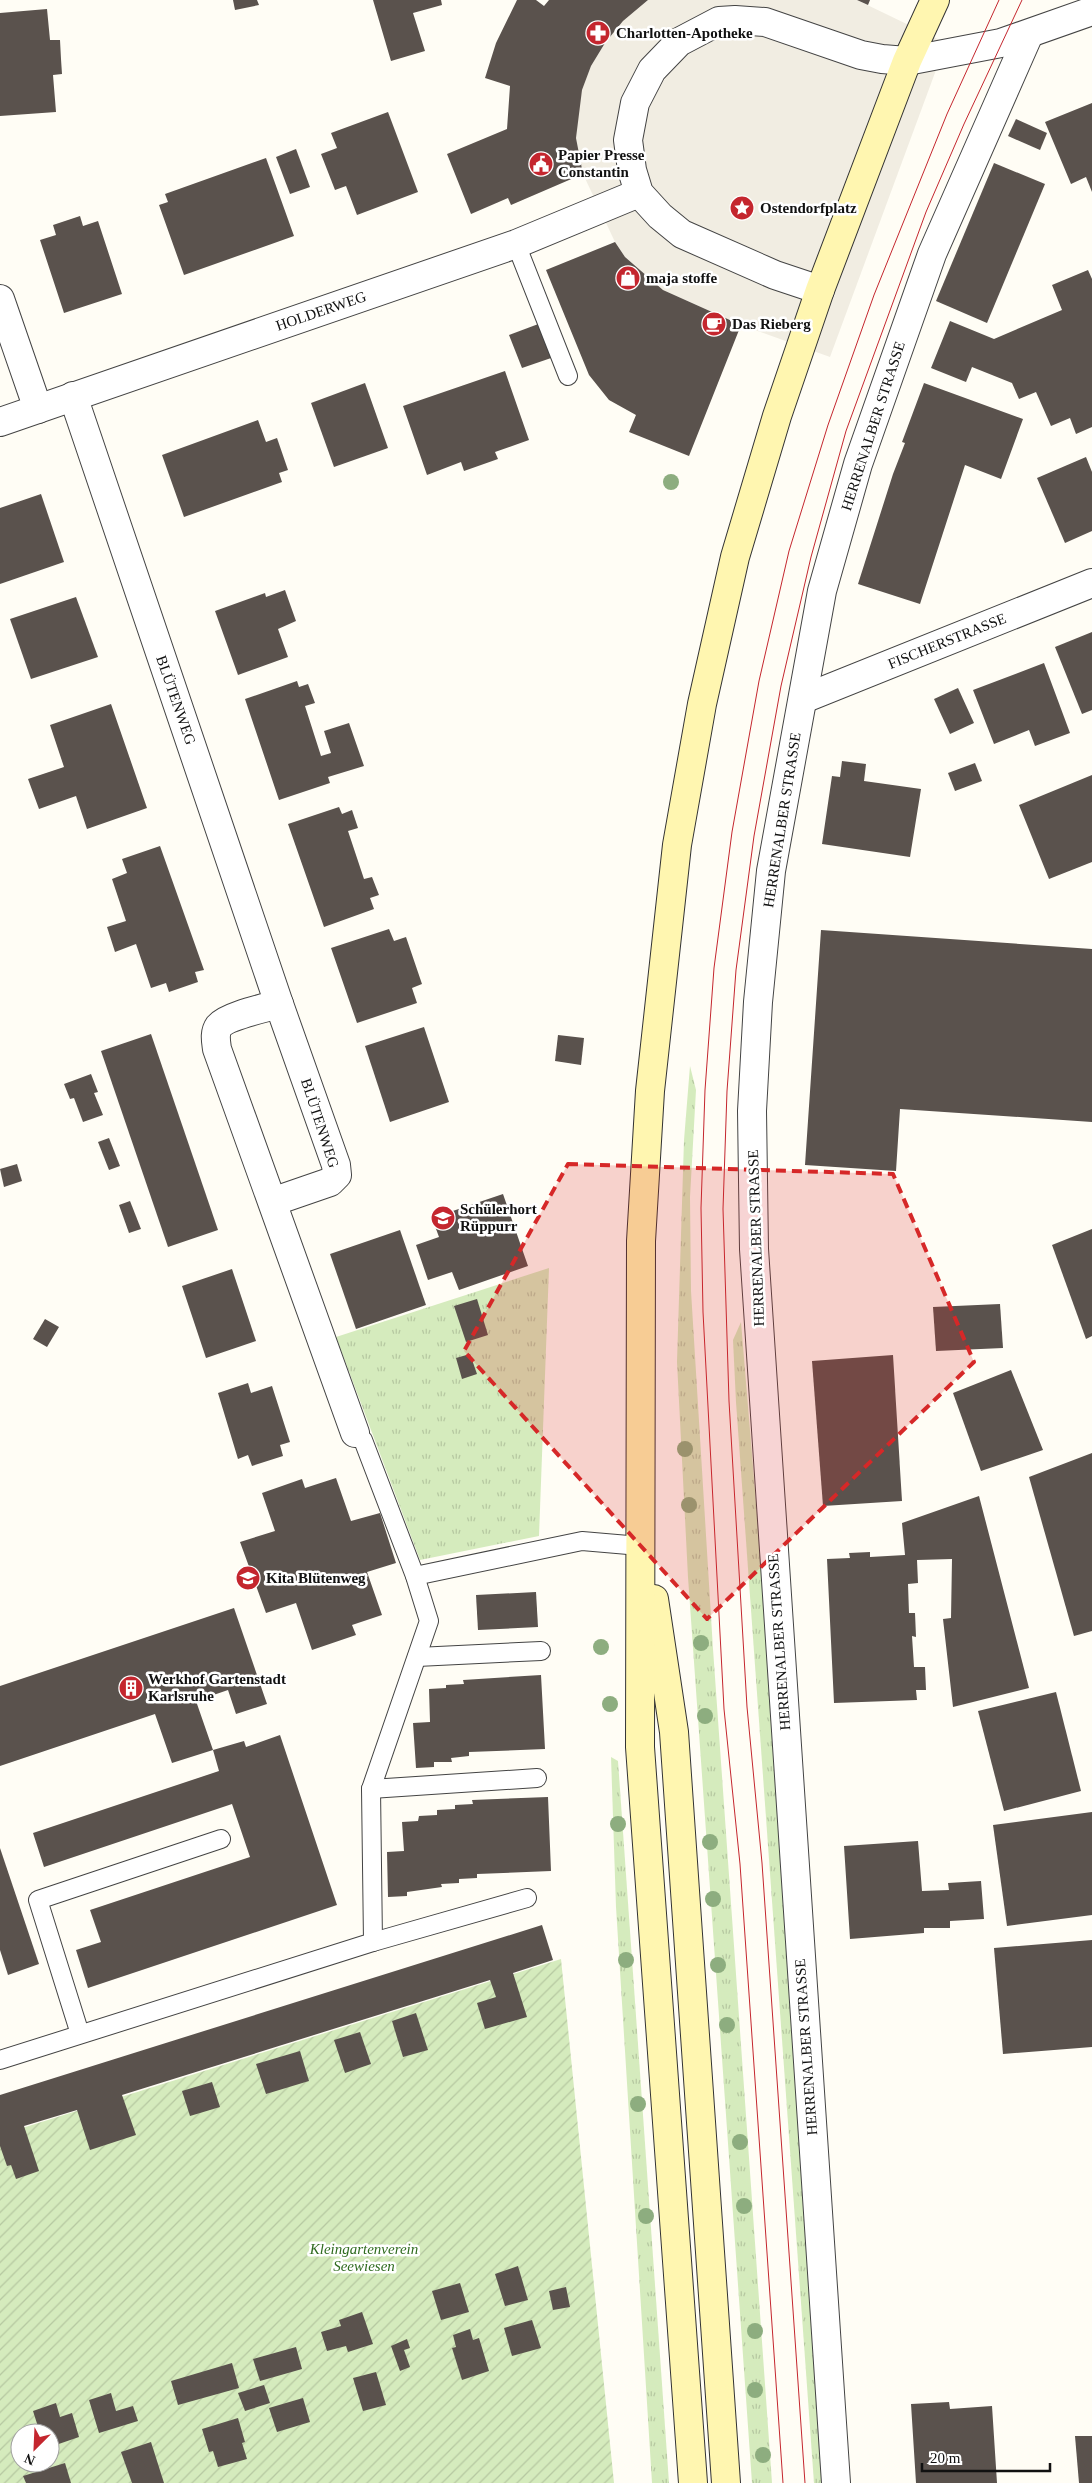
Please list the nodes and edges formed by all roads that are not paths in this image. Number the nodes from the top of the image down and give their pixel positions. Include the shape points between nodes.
1 (935, 0) edge
2 (716, 11) edge
3 (1092, 11) edge
4 (1029, 34) junction
5 (907, 61) junction
6 (639, 193) junction
7 (516, 244) junction
8 (820, 290) junction
9 (0, 299) edge
10 (568, 376) dead end
11 (73, 396) junction
12 (38, 409) junction
13 (0, 422) edge
14 (1092, 583) edge
15 (803, 699) junction
16 (279, 1004) junction
17 (272, 1202) junction
18 (355, 1433) joint
19 (640, 1504) junction
20 (640, 1546) junction
21 (415, 1576) junction
22 (541, 1651) dead end
23 (416, 1657) junction
24 (537, 1778) dead end
25 (371, 1789) junction
26 (221, 1839) dead end
27 (527, 1898) dead end
28 (373, 1942) junction
29 (80, 2034) junction
30 (0, 2060) edge
31 (693, 2483) edge
32 (726, 2483) edge
33 (836, 2483) edge

1 - 5 main road
2 - 5 street via 735,20 765,22 861,54
2 - 6 street via 652,70 635,103 628,140
3 - 4 street
4 - 5 street via 976,49
4 - 15 street, HERRENALBER STRASSE via 932,254 867,437 822,591
5 - 8 main road
6 - 7 street, HOLDERWEG
6 - 8 street via 682,234 775,275
7 - 10 lane
7 - 11 street, HOLDERWEG
8 - 19 main road via 777,416 735,557 702,704 677,845 650,1091 641,1241
9 - 12 street
11 - 12 street, HOLDERWEG
11 - 16 street, BLÜTENWEG
12 - 13 street, HOLDERWEG
14 - 15 street, FISCHERSTRASSE
15 - 33 street, HERRENALBER STRASSE via 771,871 758,1002 752,1111 754,1249
16 - 17 street via 226,1020 218,1026 215,1036
16 - 17 street, BLÜTENWEG via 336,1164 337,1175 330,1182
17 - 18 street
18 - 21 lane via 363,1440
19 - 20 main road
19 - 32 main road via 674,1732
20 - 21 lane via 582,1541
20 - 31 main road via 640,1747
21 - 23 lane via 429,1621
22 - 23 lane
23 - 25 lane
24 - 25 lane
25 - 28 lane
26 - 29 lane via 38,1900
27 - 28 lane
28 - 29 lane
29 - 30 lane

